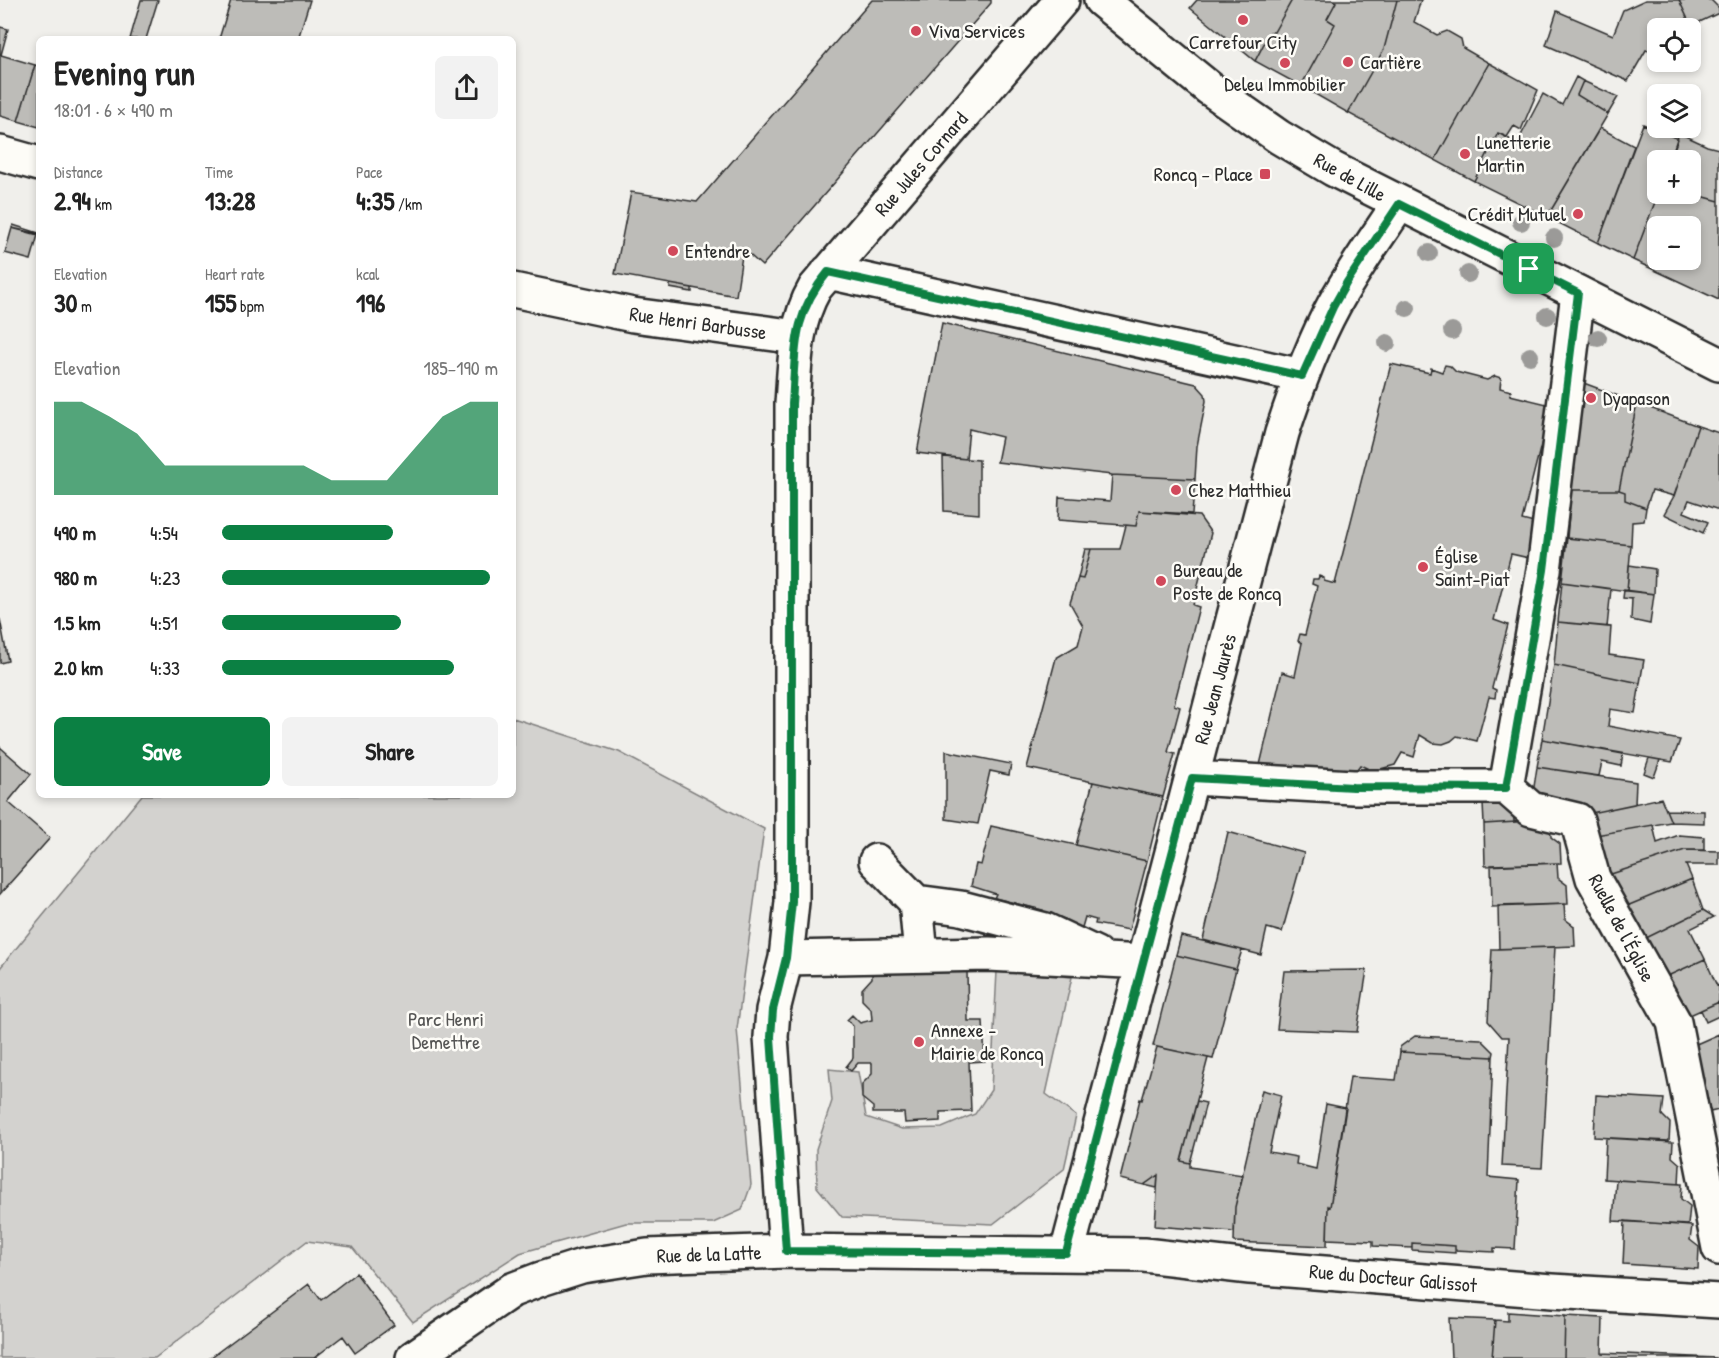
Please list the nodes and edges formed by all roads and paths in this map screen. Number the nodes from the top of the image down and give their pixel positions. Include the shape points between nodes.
1 (1062, 0) edge
2 (1101, 0) edge
3 (0, 153) edge
4 (36, 163) edge
5 (1399, 204) junction
6 (828, 272) junction
7 (516, 291) edge
8 (1578, 293) junction
9 (797, 337) junction
10 (1719, 364) edge
11 (1302, 376) junction
12 (1192, 778) junction
13 (1506, 788) junction
14 (876, 861) dead end
15 (916, 902) junction
16 (921, 955) junction
17 (786, 958) junction
18 (1111, 961) junction
19 (1144, 962) junction
20 (1719, 1248) edge
21 (786, 1251) junction
22 (1066, 1253) junction
23 (1719, 1301) edge
24 (413, 1358) edge

1 - 6 street, Rue Jules Cornard
2 - 5 street, Rue de Lille via 1246,114 1333,169
3 - 4 street
5 - 8 street, Rue de Lille
5 - 11 street, Rue Jean Jaurès via 1337,299
6 - 9 street, Rue Jules Cornard via 808,300
6 - 11 street
7 - 9 street, Rue Henri Barbusse via 633,315
8 - 10 street, Rue de Lille
8 - 13 street via 1544,570
9 - 17 street via 792,404 793,864
11 - 12 street, Rue Jean Jaurès via 1282,433
12 - 13 street via 1353,787
12 - 19 street, Rue Jean Jaurès
13 - 20 street, Ruelle de l'Église via 1531,809 1578,820 1593,878 1674,1022
14 - 15 street
15 - 16 street
15 - 18 street via 961,908 1045,930
16 - 17 street
16 - 18 street via 988,954
17 - 21 street via 773,1010 771,1037
18 - 19 street
19 - 22 street, Rue Jean Jaurès
21 - 22 street, Rue de la Latte
21 - 24 street, Rue de la Latte via 647,1256 582,1266 512,1290
22 - 23 street, Rue du Docteur Galissot via 1144,1255 1250,1267

